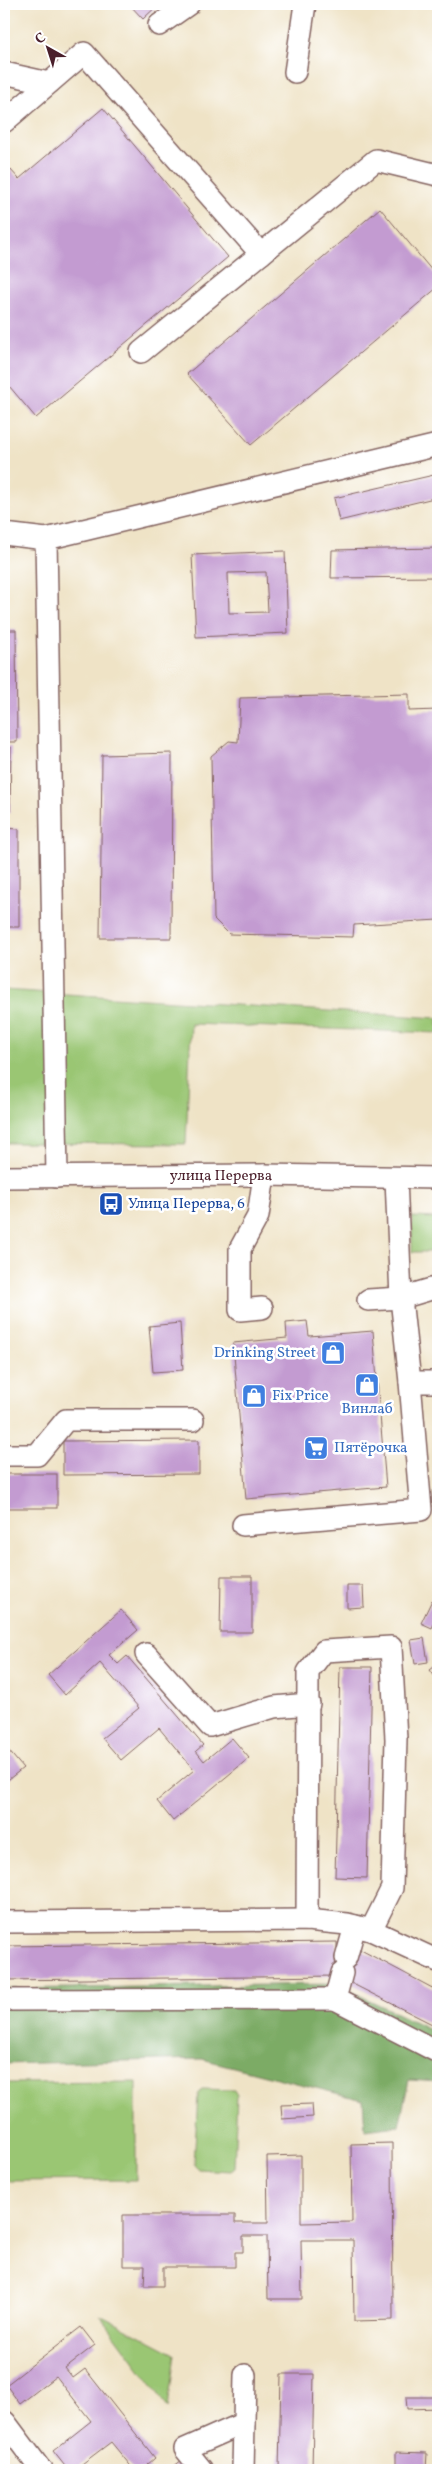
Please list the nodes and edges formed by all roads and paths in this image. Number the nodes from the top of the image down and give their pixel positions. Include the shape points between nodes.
1 (189, 4) edge
2 (305, 4) edge
3 (159, 25) dead end
4 (295, 72) dead end
5 (4, 73) edge
6 (49, 83) junction
7 (4, 122) edge
8 (438, 174) edge
9 (261, 254) junction
10 (141, 352) dead end
11 (438, 445) edge
12 (4, 534) edge
13 (46, 539) junction
14 (264, 1175) junction
15 (4, 1177) edge
16 (57, 1177) junction
17 (396, 1178) junction
18 (438, 1178) edge
19 (438, 1287) edge
20 (401, 1298) junction
21 (368, 1300) dead end
22 (262, 1308) dead end
23 (410, 1382) junction
24 (438, 1382) edge
25 (193, 1420) dead end
26 (4, 1455) edge
27 (243, 1525) dead end
28 (146, 1654) dead end
29 (309, 1704) junction
30 (307, 1920) junction
31 (4, 1922) edge
32 (363, 1928) junction
33 (438, 1961) edge
34 (335, 1999) junction
35 (4, 2000) edge
36 (438, 2052) edge
37 (246, 2375) dead end
38 (5, 2422) dead end
39 (244, 2423) junction
40 (41, 2470) edge
41 (202, 2470) edge
42 (243, 2470) edge

1 - 3 street
2 - 4 street
5 - 6 street
6 - 7 street
6 - 9 street via 84,53
8 - 9 street via 376,160
9 - 10 street
11 - 13 street
12 - 13 street
13 - 16 street
14 - 16 street, улица Перерва
14 - 17 street, улица Перерва
14 - 22 street via 258,1216 240,1249 240,1310
15 - 16 street, улица Перерва
17 - 18 street, улица Перерва
17 - 20 street
19 - 20 street
20 - 21 street
20 - 23 street
23 - 24 street
23 - 27 street via 421,1510
25 - 26 street via 66,1420 37,1455
28 - 29 street via 210,1726 274,1707
29 - 30 street
29 - 32 street via 308,1672 324,1651 391,1647 396,1739 392,1888
30 - 31 street
30 - 32 street
32 - 33 street
32 - 34 street via 344,1966
34 - 35 street
34 - 36 street
37 - 39 street
38 - 40 street
39 - 41 street via 186,2449
39 - 42 street

